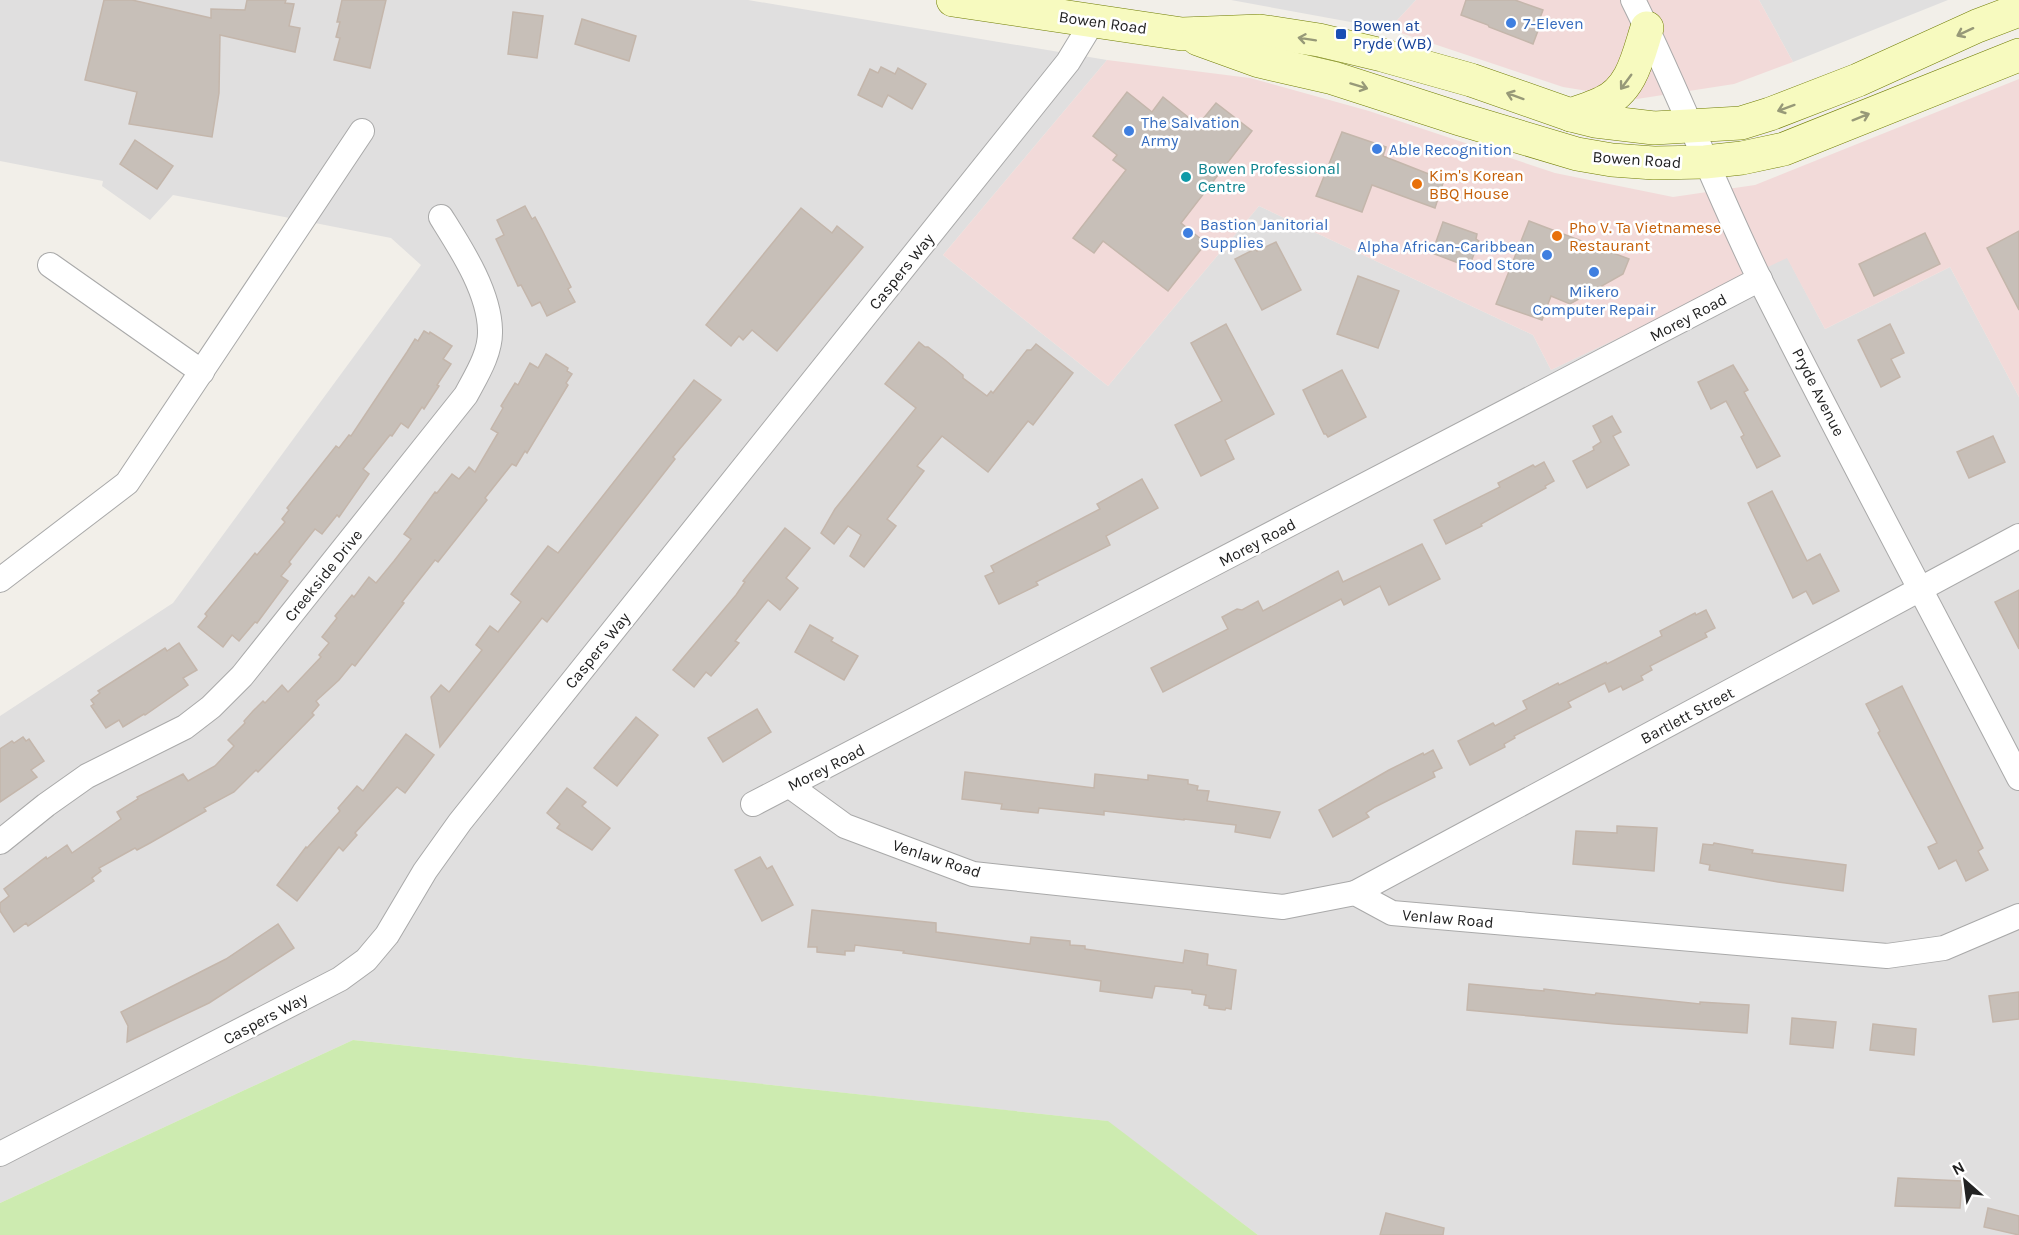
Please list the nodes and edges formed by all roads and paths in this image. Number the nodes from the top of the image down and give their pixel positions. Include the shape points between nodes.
1 (953, 0) edge
2 (2019, 10) edge
3 (1640, 14) edge
4 (1093, 21) junction
5 (1182, 34) junction
6 (2019, 55) edge
7 (1571, 115) junction
8 (1691, 126) junction
9 (362, 131) dead end
10 (1705, 162) junction
11 (441, 217) dead end
12 (50, 265) dead end
13 (1760, 279) junction
14 (202, 372) junction
15 (2019, 536) edge
16 (0, 580) edge
17 (1921, 589) junction
18 (2019, 778) edge
19 (790, 786) junction
20 (753, 804) dead end
21 (0, 842) edge
22 (1355, 893) junction
23 (2019, 916) edge
24 (0, 1154) edge

1 - 4 main road, Bowen Road
2 -> 8 main road, Bowen Road via 1770,114 1741,123
3 -> 7 main road via 1636,64 1624,87 1604,103
3 - 8 street, Pryde Avenue
4 - 5 main road, Bowen Road
4 - 24 street, Caspers Way via 1068,62 460,822 387,935 366,960 340,978
7 -> 5 main road, Bowen Road via 1471,80 1319,40 1260,31
5 -> 10 main road, Bowen Road via 1259,61 1333,78 1577,154 1654,163
10 -> 6 main road, Bowen Road via 1755,157 1784,149
7 - 8 main road, Bowen Road via 1642,127
8 - 10 street, Pryde Avenue
9 - 14 street
10 - 13 street, Pryde Avenue
11 - 21 street, Creekside Drive via 473,270 491,331 484,361 466,394 242,676 211,707 185,728 87,776
12 - 14 street
13 - 17 street, Pryde Avenue
13 - 19 street, Morey Road
14 - 16 street via 127,483
15 - 17 street, Bartlett Street
17 - 18 street, Pryde Avenue
17 - 22 street, Bartlett Street
19 - 20 street, Morey Road
19 - 22 street, Venlaw Road via 845,826 973,874 1283,907
22 - 23 street, Venlaw Road via 1392,913 1887,956 1944,948

